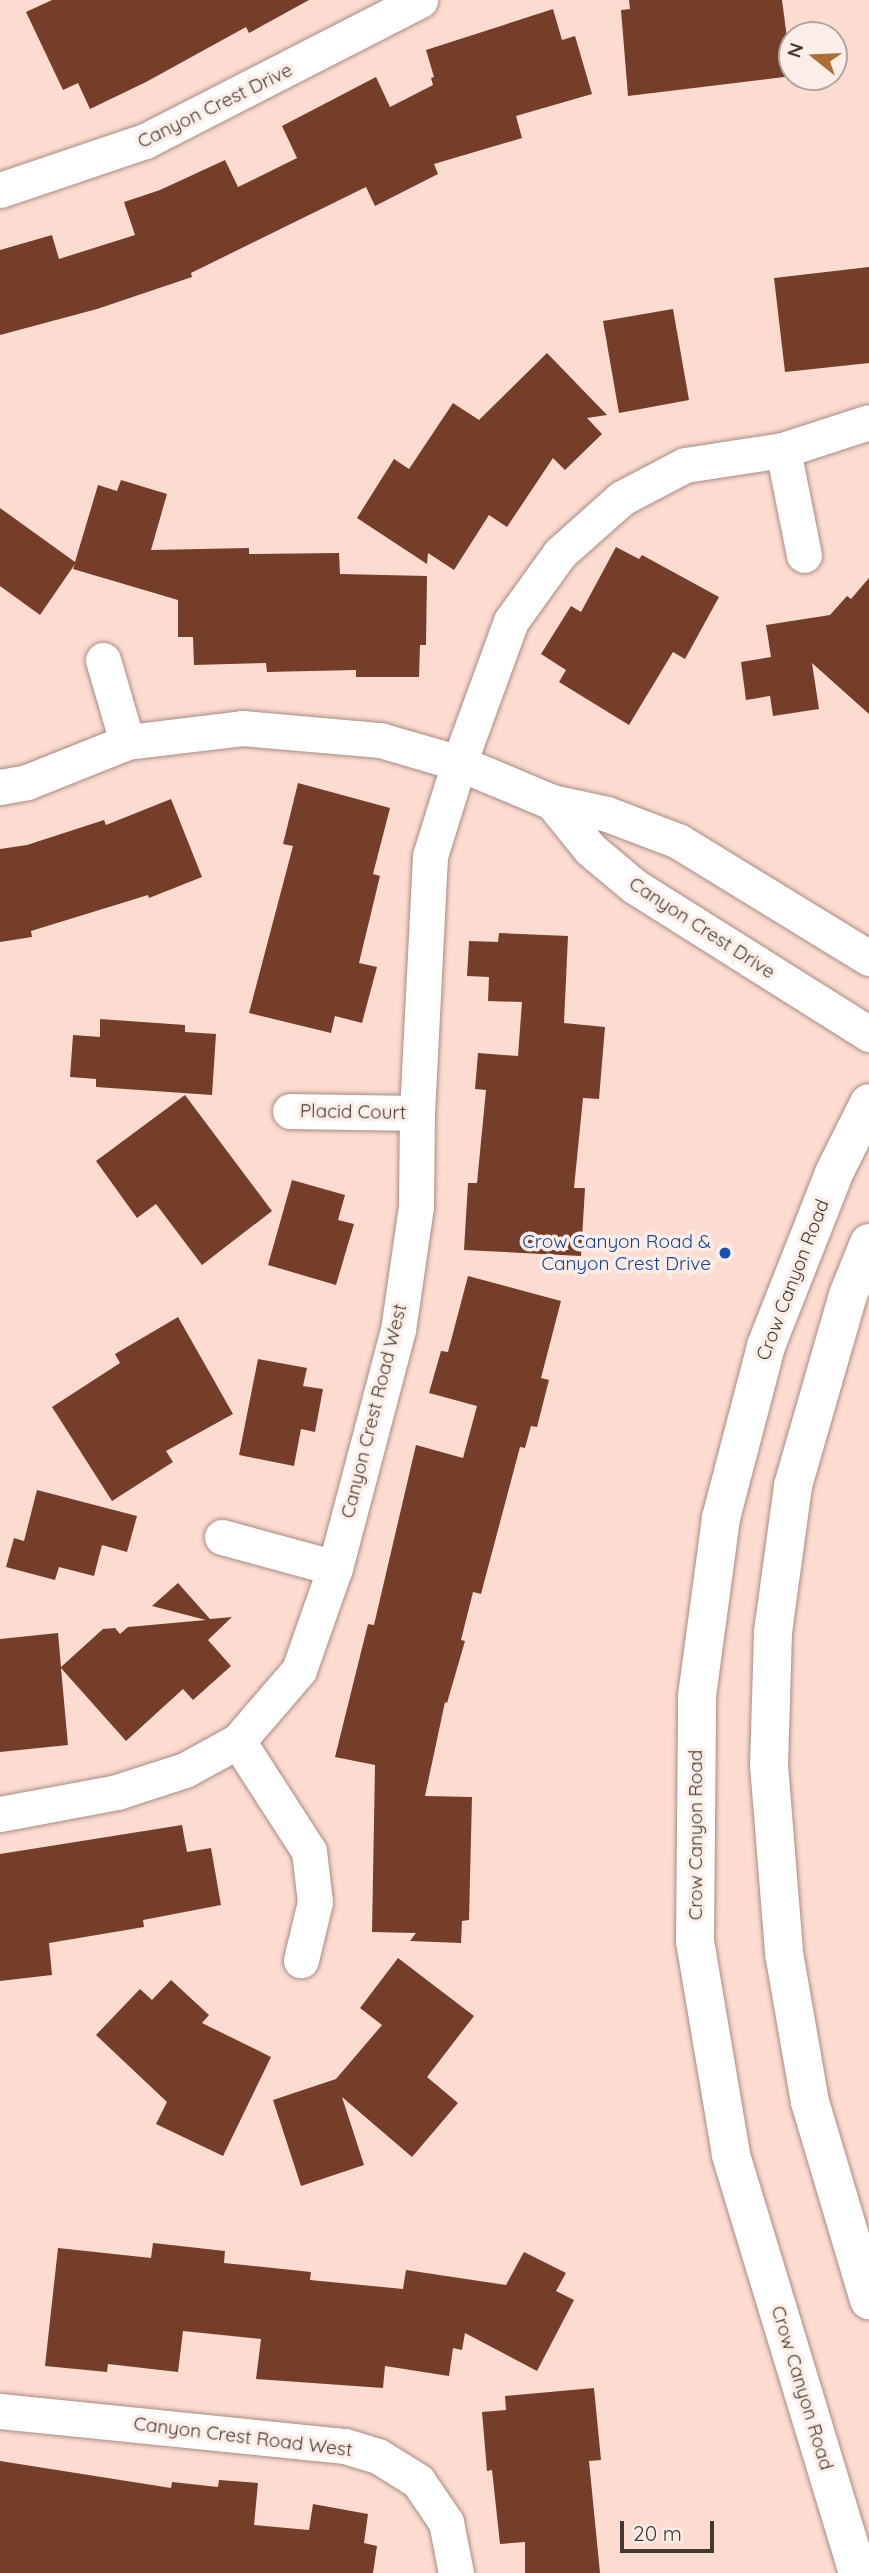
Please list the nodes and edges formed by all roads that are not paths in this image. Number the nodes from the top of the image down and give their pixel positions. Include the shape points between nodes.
1 (420, 0) edge
2 (0, 190) edge
3 (869, 422) edge
4 (783, 450) junction
5 (804, 555) dead end
6 (103, 660) dead end
7 (127, 742) junction
8 (459, 763) junction
9 (0, 787) edge
10 (552, 802) junction
11 (869, 958) edge
12 (869, 1034) edge
13 (869, 1104) edge
14 (290, 1111) dead end
15 (417, 1113) junction
16 (869, 1243) edge
17 (222, 1537) dead end
18 (335, 1568) junction
19 (238, 1741) junction
20 (0, 1814) edge
21 (301, 1960) dead end
22 (869, 2300) edge
23 (0, 2411) edge
24 (456, 2573) edge
25 (858, 2573) edge

1 - 2 street, Canyon Crest Drive via 145,141
3 - 4 street, Canyon Crest Road West
4 - 5 street
4 - 8 street, Canyon Crest Road West via 685,465 622,498 561,553 511,621
6 - 7 street
7 - 8 street, Canyon Crest Drive via 242,728 380,740
7 - 9 street, Canyon Crest Drive via 27,782
8 - 10 street, Canyon Crest Drive
8 - 15 street, Canyon Crest Road West via 430,856
10 - 11 street, Canyon Crest Drive via 607,814 678,841
10 - 12 street, Canyon Crest Drive via 590,849 634,886
13 - 25 main road, Crow Canyon Road via 834,1173 765,1346 721,1518 697,1696 695,1942 731,2154
14 - 15 street, Placid Court
15 - 18 street, Canyon Crest Road West via 416,1206 398,1329
16 - 22 main road via 848,1294 793,1486 773,1632 769,1765 784,1953 810,2102
17 - 18 street
18 - 19 street, Canyon Crest Road West via 299,1670
19 - 20 street, Canyon Crest Road West via 186,1770 117,1792
19 - 21 street via 309,1851 315,1902
23 - 24 street, Canyon Crest Road West via 345,2446 378,2456 418,2480 446,2522

